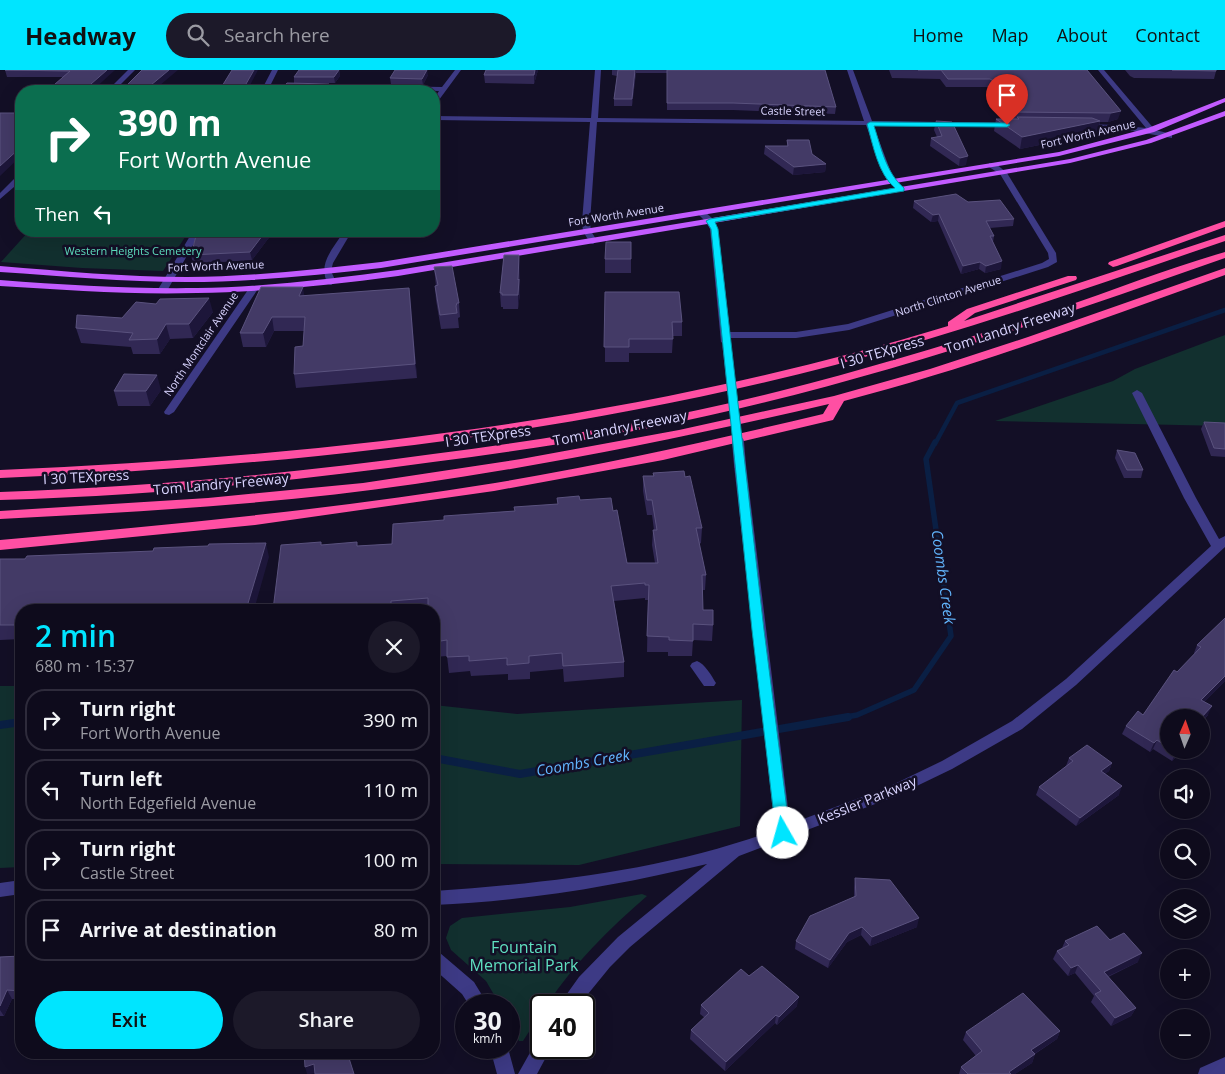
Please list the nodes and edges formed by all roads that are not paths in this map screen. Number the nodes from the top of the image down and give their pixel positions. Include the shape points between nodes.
1 (132, 70) edge
2 (275, 70) edge
3 (458, 70) edge
4 (598, 70) edge
5 (850, 70) edge
6 (1101, 70) edge
7 (116, 85) edge
8 (267, 85) edge
9 (440, 89) edge
10 (444, 89) junction
11 (440, 95) edge
12 (1225, 100) edge
13 (1225, 113) edge
14 (440, 118) edge
15 (595, 120) junction
16 (870, 124) junction
17 (1017, 125) edge
18 (1075, 126) edge
19 (1151, 130) junction
20 (1169, 136) junction
21 (992, 165) junction
22 (1004, 173) junction
23 (891, 181) junction
24 (15, 183) edge
25 (901, 190) junction
26 (0, 197) edge
27 (701, 212) junction
28 (710, 221) junction
29 (1225, 224) edge
30 (587, 231) junction
31 (194, 237) edge
32 (344, 237) edge
33 (1225, 238) edge
34 (593, 240) junction
35 (450, 254) junction
36 (1225, 255) edge
37 (456, 264) junction
38 (0, 269) edge
39 (327, 271) junction
40 (1225, 271) edge
41 (169, 279) junction
42 (331, 282) junction
43 (0, 283) edge
44 (252, 288) junction
45 (162, 291) junction
46 (941, 332) junction
47 (726, 335) junction
48 (1138, 393) dead end
49 (839, 398) junction
50 (169, 412) dead end
51 (0, 474) edge
52 (0, 496) edge
53 (0, 515) edge
54 (1221, 543) edge
55 (0, 545) edge
56 (697, 666) dead end
57 (709, 683) dead end
58 (783, 833) junction
59 (738, 850) junction
60 (15, 888) edge
61 (0, 890) edge
62 (440, 898) edge
63 (440, 963) edge
64 (472, 994) edge
65 (576, 994) edge
66 (502, 1059) edge
67 (536, 1059) edge
68 (1225, 1066) edge
69 (506, 1074) edge
70 (527, 1074) edge
71 (1207, 1074) edge

1 - 7 street
2 - 8 street
3 - 10 street
4 - 15 street
5 - 16 street
6 - 19 street
9 - 10 street
10 - 11 street
12 - 19 main road, Fort Worth Avenue
13 - 20 main road, Fort Worth Avenue
14 - 15 street, Castle Street
15 - 16 street, Castle Street
15 - 30 street
16 - 17 street, Castle Street
16 - 23 street
18 - 19 street via 1124,126
19 - 20 street
19 - 21 main road, Fort Worth Avenue via 1090,147
20 - 22 main road, Fort Worth Avenue via 1109,153
21 - 22 street, North Clinton Avenue
21 - 23 main road, Fort Worth Avenue
22 - 25 main road, Fort Worth Avenue
22 - 47 street, North Clinton Avenue via 1052,253 1054,260 1045,266 849,327 796,335
23 - 25 street
23 - 27 main road, Fort Worth Avenue
24 - 26 street
25 - 28 main road, Fort Worth Avenue
27 - 28 street
27 - 30 main road, Fort Worth Avenue
28 - 34 main road, Fort Worth Avenue
28 - 47 street via 714,229
29 - 46 highway via 971,311
30 - 34 street
30 - 35 main road, Fort Worth Avenue
31 - 41 street
32 - 39 street
33 - 46 highway, Tom Landry Freeway
34 - 37 main road, Fort Worth Avenue
35 - 37 main road
35 - 39 main road, Fort Worth Avenue
36 - 52 highway, I 30 TEXpress via 979,340 788,393 690,416 476,453 346,470 127,490
37 - 42 main road, Fort Worth Avenue
38 - 41 main road, Fort Worth Avenue
39 - 41 main road, Fort Worth Avenue via 249,278
39 - 42 street
40 - 49 highway, Tom Landry Freeway via 992,352
41 - 45 street
42 - 44 main road, Fort Worth Avenue
43 - 45 main road, Fort Worth Avenue
44 - 45 main road, Fort Worth Avenue
44 - 50 street, North Montclair Avenue
46 - 51 highway, Tom Landry Freeway via 828,363 683,396 498,429 262,458
47 - 58 street, bridge
48 - 54 street via 1190,498
49 - 53 highway, Tom Landry Freeway via 699,429 413,480 206,502
49 - 55 highway via 828,416 663,456 494,487 255,521
54 - 58 street, Kessler Parkway via 1071,682 1017,724 947,765 891,792
56 - 57 street
58 - 59 street, Kessler Parkway
59 - 62 street, Kessler Parkway via 656,870 578,884
59 - 65 street via 635,930 597,967
60 - 61 street
63 - 64 street
66 - 69 street
67 - 70 street
68 - 71 street

